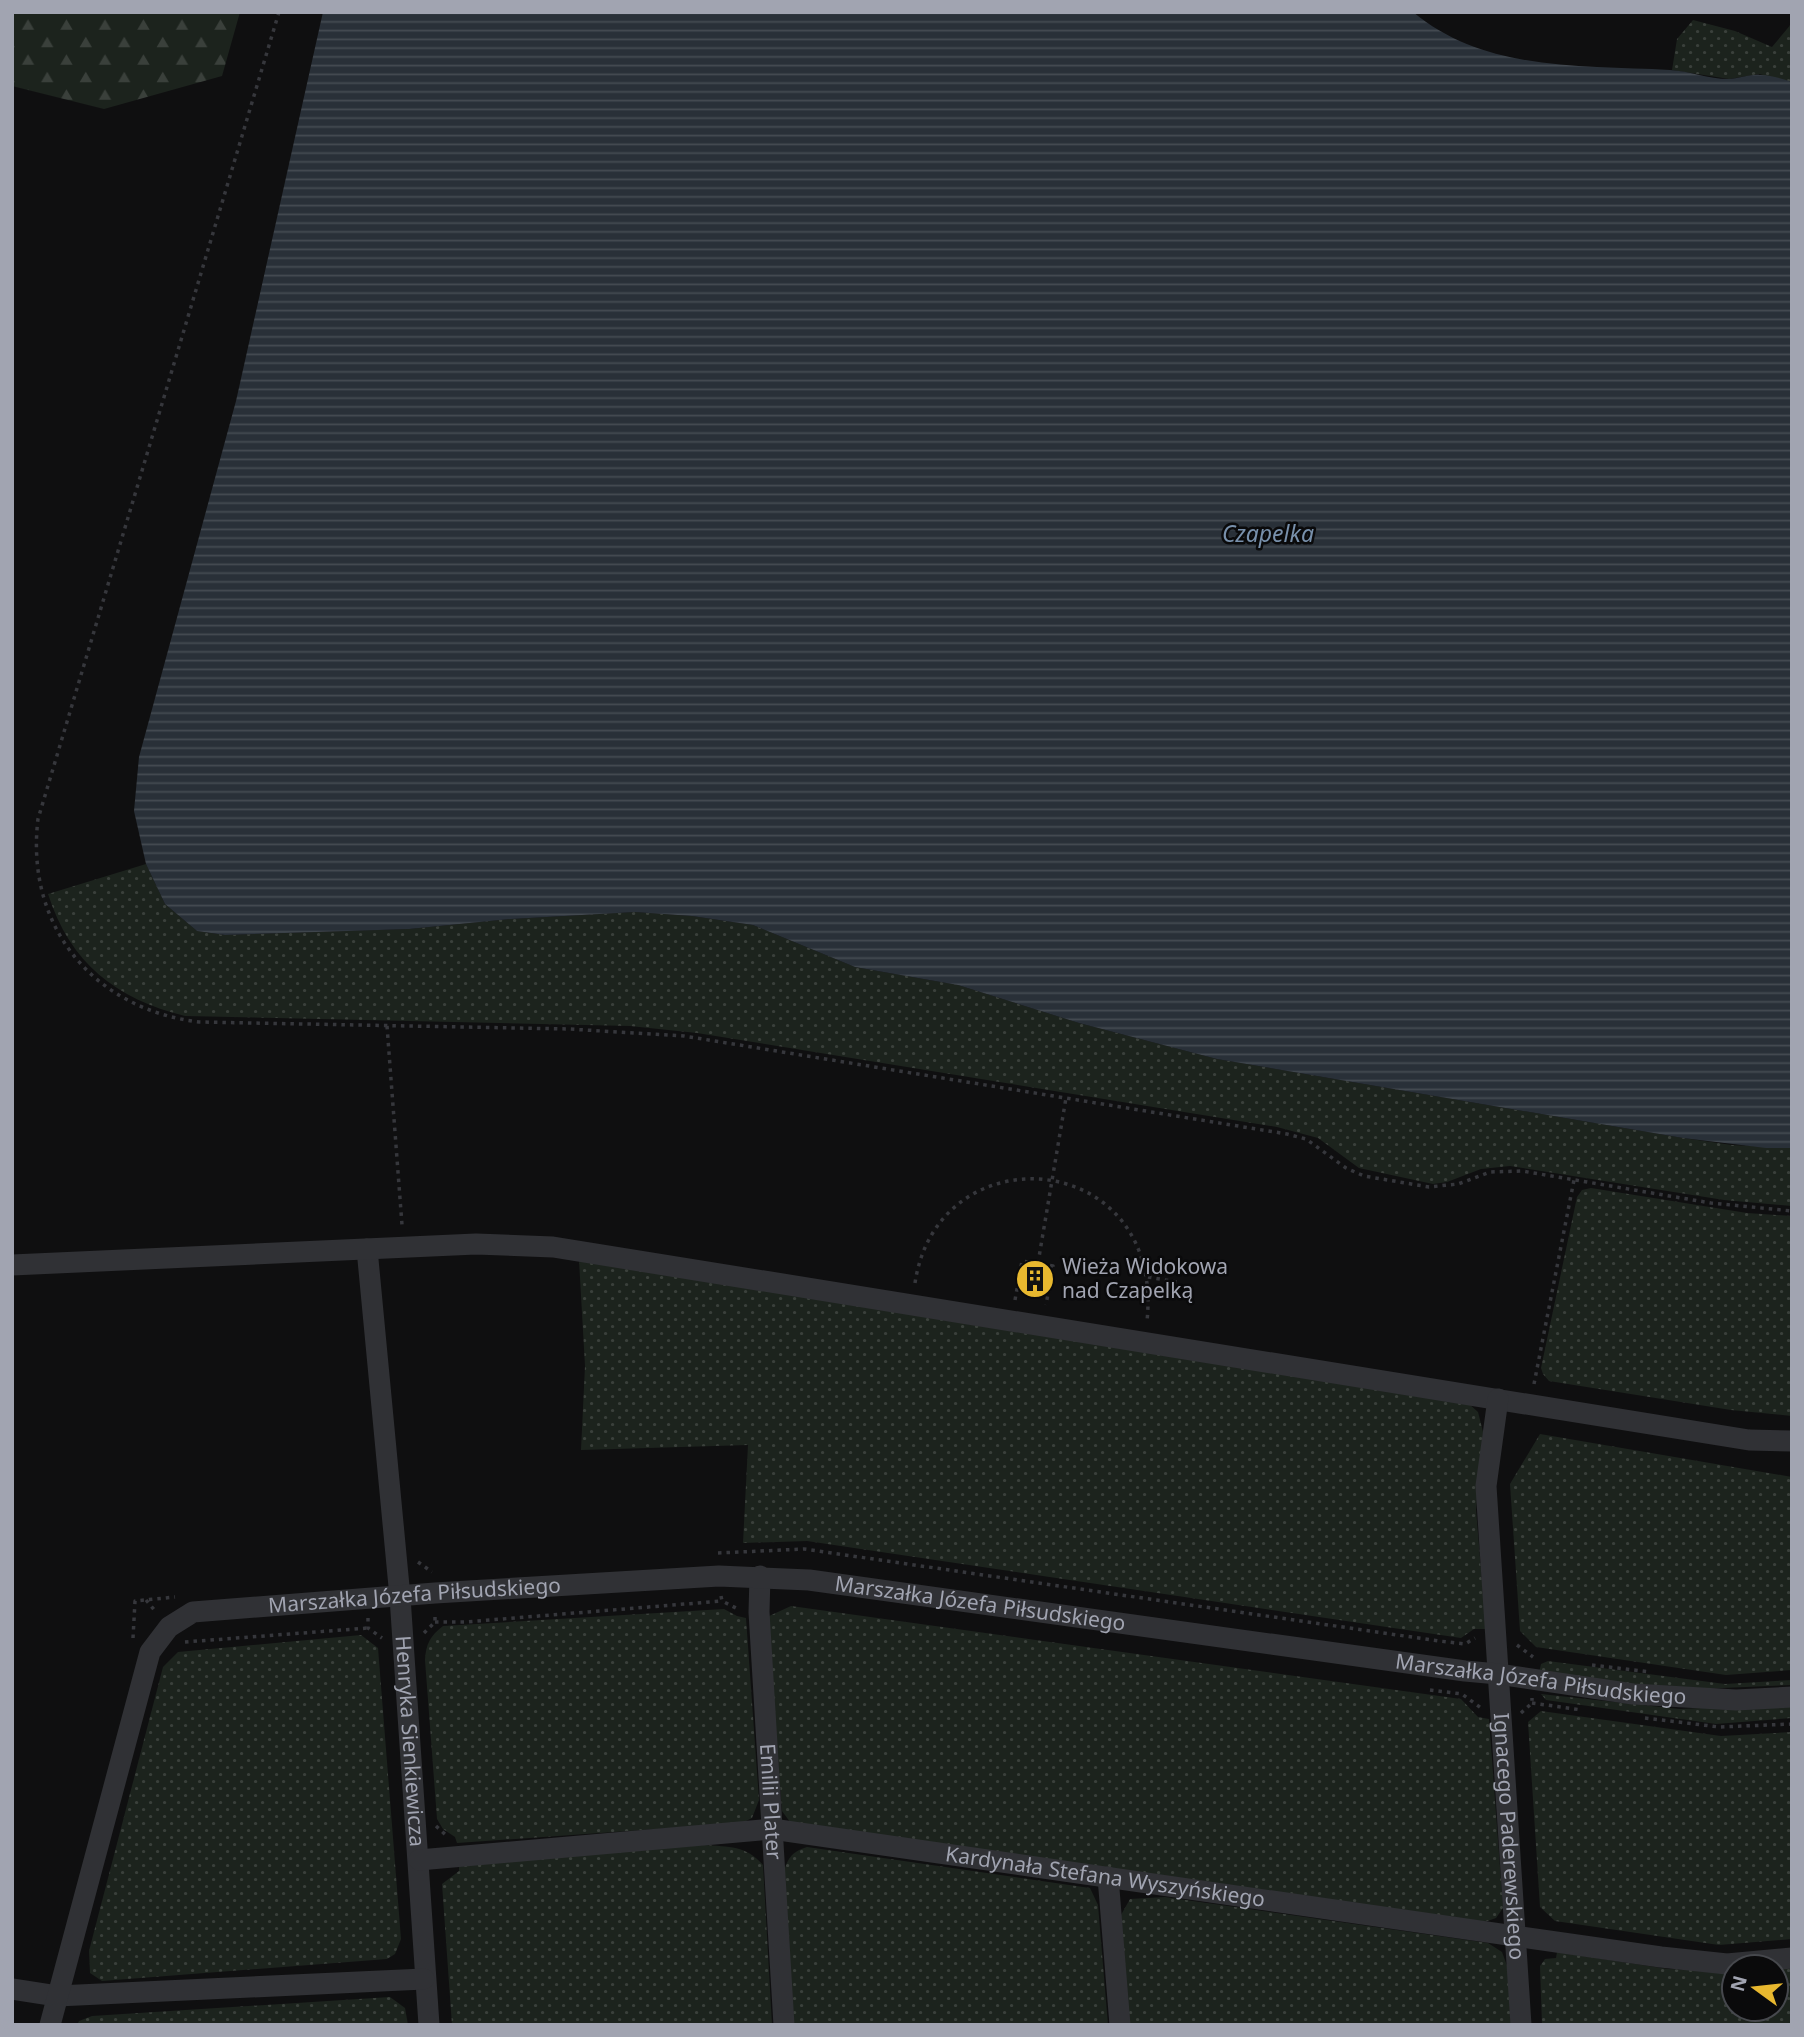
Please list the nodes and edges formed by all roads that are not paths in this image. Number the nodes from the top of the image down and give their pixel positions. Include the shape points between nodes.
1 (367, 1249) junction
2 (12, 1265) edge
3 (1498, 1399) junction
4 (1792, 1441) edge
5 (760, 1576) junction
6 (400, 1597) junction
7 (1498, 1674) junction
8 (1792, 1697) edge
9 (772, 1829) junction
10 (419, 1860) junction
11 (1108, 1877) junction
12 (1516, 1936) junction
13 (1792, 1958) edge
14 (424, 1979) junction
15 (12, 1990) edge
16 (57, 1996) junction
17 (50, 2025) edge
18 (429, 2025) edge
19 (784, 2025) edge
20 (1120, 2025) edge
21 (1521, 2025) edge

1 - 2 street
1 - 3 street via 476,1244 553,1247
1 - 6 street, Henryka Sienkiewicza
3 - 4 street via 1749,1440
3 - 7 street, Ignacego Paderewskiego via 1486,1486
5 - 6 street, Marszałka Józefa Piłsudskiego
5 - 7 street, Marszałka Józefa Piłsudskiego
5 - 9 street, Emilii Plater
6 - 10 street, Henryka Sienkiewicza
6 - 16 street, Marszałka Józefa Piłsudskiego via 193,1612 150,1652
7 - 8 street, Marszałka Józefa Piłsudskiego via 1633,1694 1736,1700
7 - 12 street, Ignacego Paderewskiego
9 - 10 street, Kardynała Stefana Wyszyńskiego
9 - 11 street, Kardynała Stefana Wyszyńskiego
9 - 19 street, Emilii Plater
10 - 14 street, Henryka Sienkiewicza
11 - 12 street, Kardynała Stefana Wyszyńskiego
11 - 20 street
12 - 13 street, Kardynała Stefana Wyszyńskiego via 1727,1964
12 - 21 street, Ignacego Paderewskiego
14 - 16 street
14 - 18 street, Henryka Sienkiewicza
15 - 16 street
16 - 17 street

